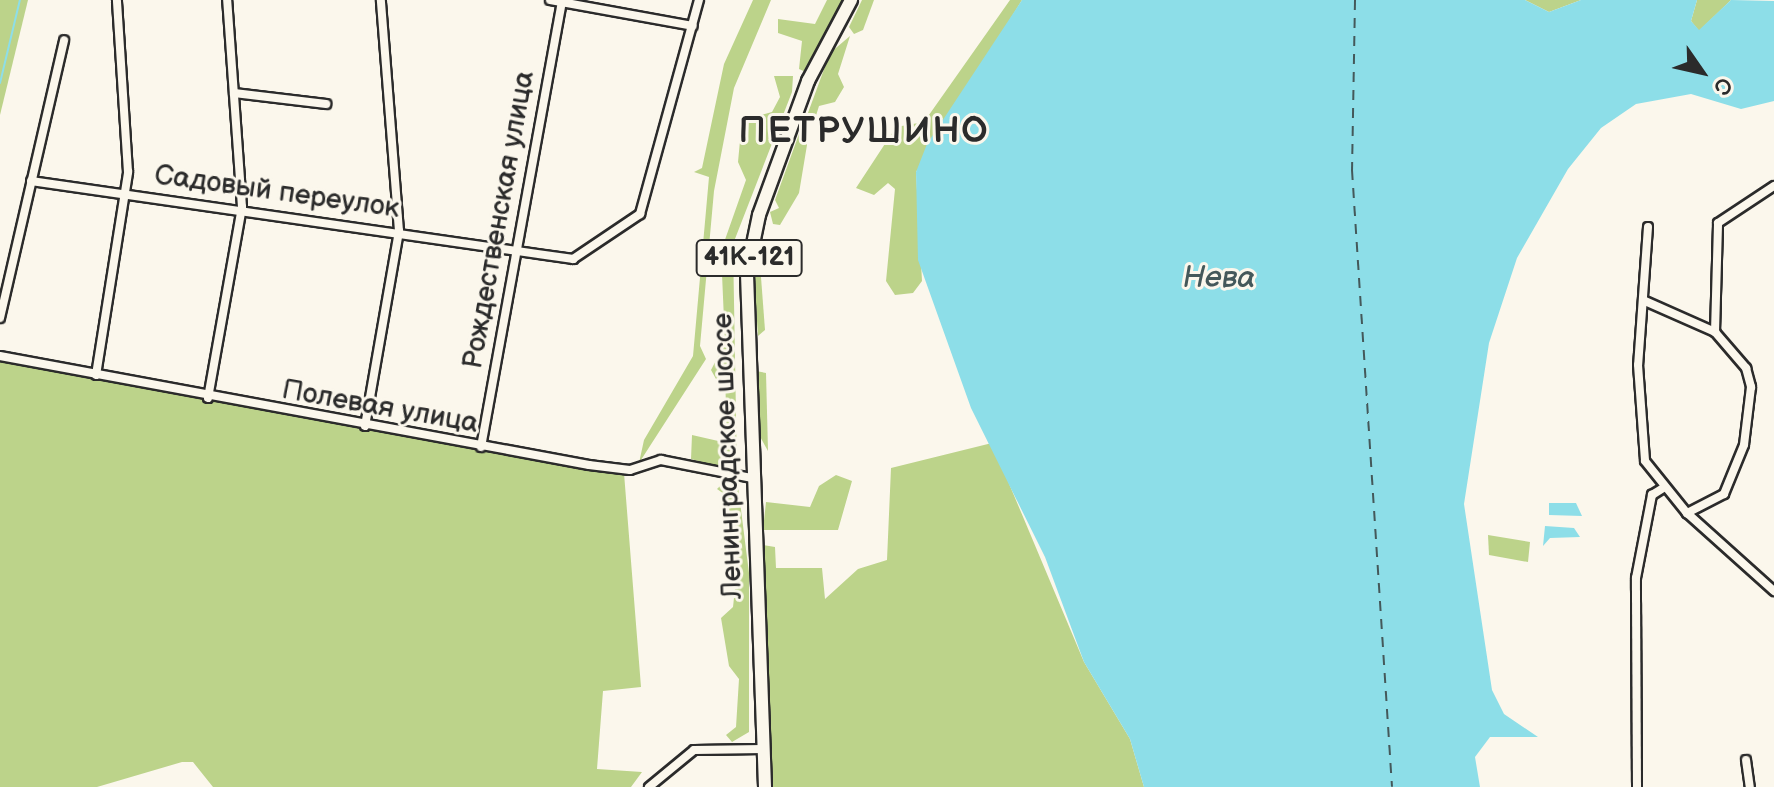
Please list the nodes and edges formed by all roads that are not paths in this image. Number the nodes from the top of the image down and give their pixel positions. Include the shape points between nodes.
1 (117, 0) edge
2 (227, 0) edge
3 (381, 0) edge
4 (550, 0) edge
5 (699, 0) edge
6 (851, 0) edge
7 (562, 1) edge
8 (693, 26) junction
9 (64, 40) dead end
10 (234, 93) junction
11 (326, 104) dead end
12 (31, 181) junction
13 (1774, 186) edge
14 (125, 194) junction
15 (242, 207) junction
16 (1648, 227) dead end
17 (399, 231) junction
18 (515, 252) junction
19 (1645, 301) junction
20 (0, 318) edge
21 (1715, 332) junction
22 (0, 356) edge
23 (96, 375) junction
24 (208, 398) junction
25 (365, 426) junction
26 (481, 447) junction
27 (752, 478) junction
28 (1663, 488) junction
29 (1687, 513) junction
30 (1774, 591) edge
31 (763, 749) junction
32 (1746, 760) dead end
33 (649, 787) edge
34 (765, 787) edge
35 (1637, 787) edge
36 (1750, 787) edge

1 - 14 street
2 - 10 street
3 - 17 street
4 - 7 street
5 - 8 street, Садовый переулок
6 - 27 main road, Ленинградское шоссе / 41К-121 via 808,81 754,234 746,303
7 - 8 street
7 - 18 street, Рождественская улица
8 - 18 street, Садовый переулок via 640,214 573,259
9 - 12 street
10 - 11 street
10 - 15 street
12 - 14 street, Садовый переулок
12 - 20 street
13 - 21 street via 1718,223
14 - 15 street, Садовый переулок
14 - 23 street
15 - 17 street, Садовый переулок
15 - 24 street
16 - 19 street
17 - 18 street, Садовый переулок
17 - 25 street
18 - 26 street, Рождественская улица
19 - 21 street
19 - 28 street via 1640,434 1645,461
21 - 29 street via 1746,368 1752,405 1724,494
22 - 23 street, Полевая улица
23 - 24 street, Полевая улица
24 - 25 street, Полевая улица
25 - 26 street, Полевая улица
26 - 27 street, Полевая улица via 630,470 661,460 701,464
27 - 31 main road, Ленинградское шоссе / 41К-121
28 - 29 street
28 - 35 street via 1652,495 1636,578
29 - 30 street
31 - 33 street via 694,750
31 - 34 main road, Ленинградское шоссе / 41К-121
32 - 36 street

